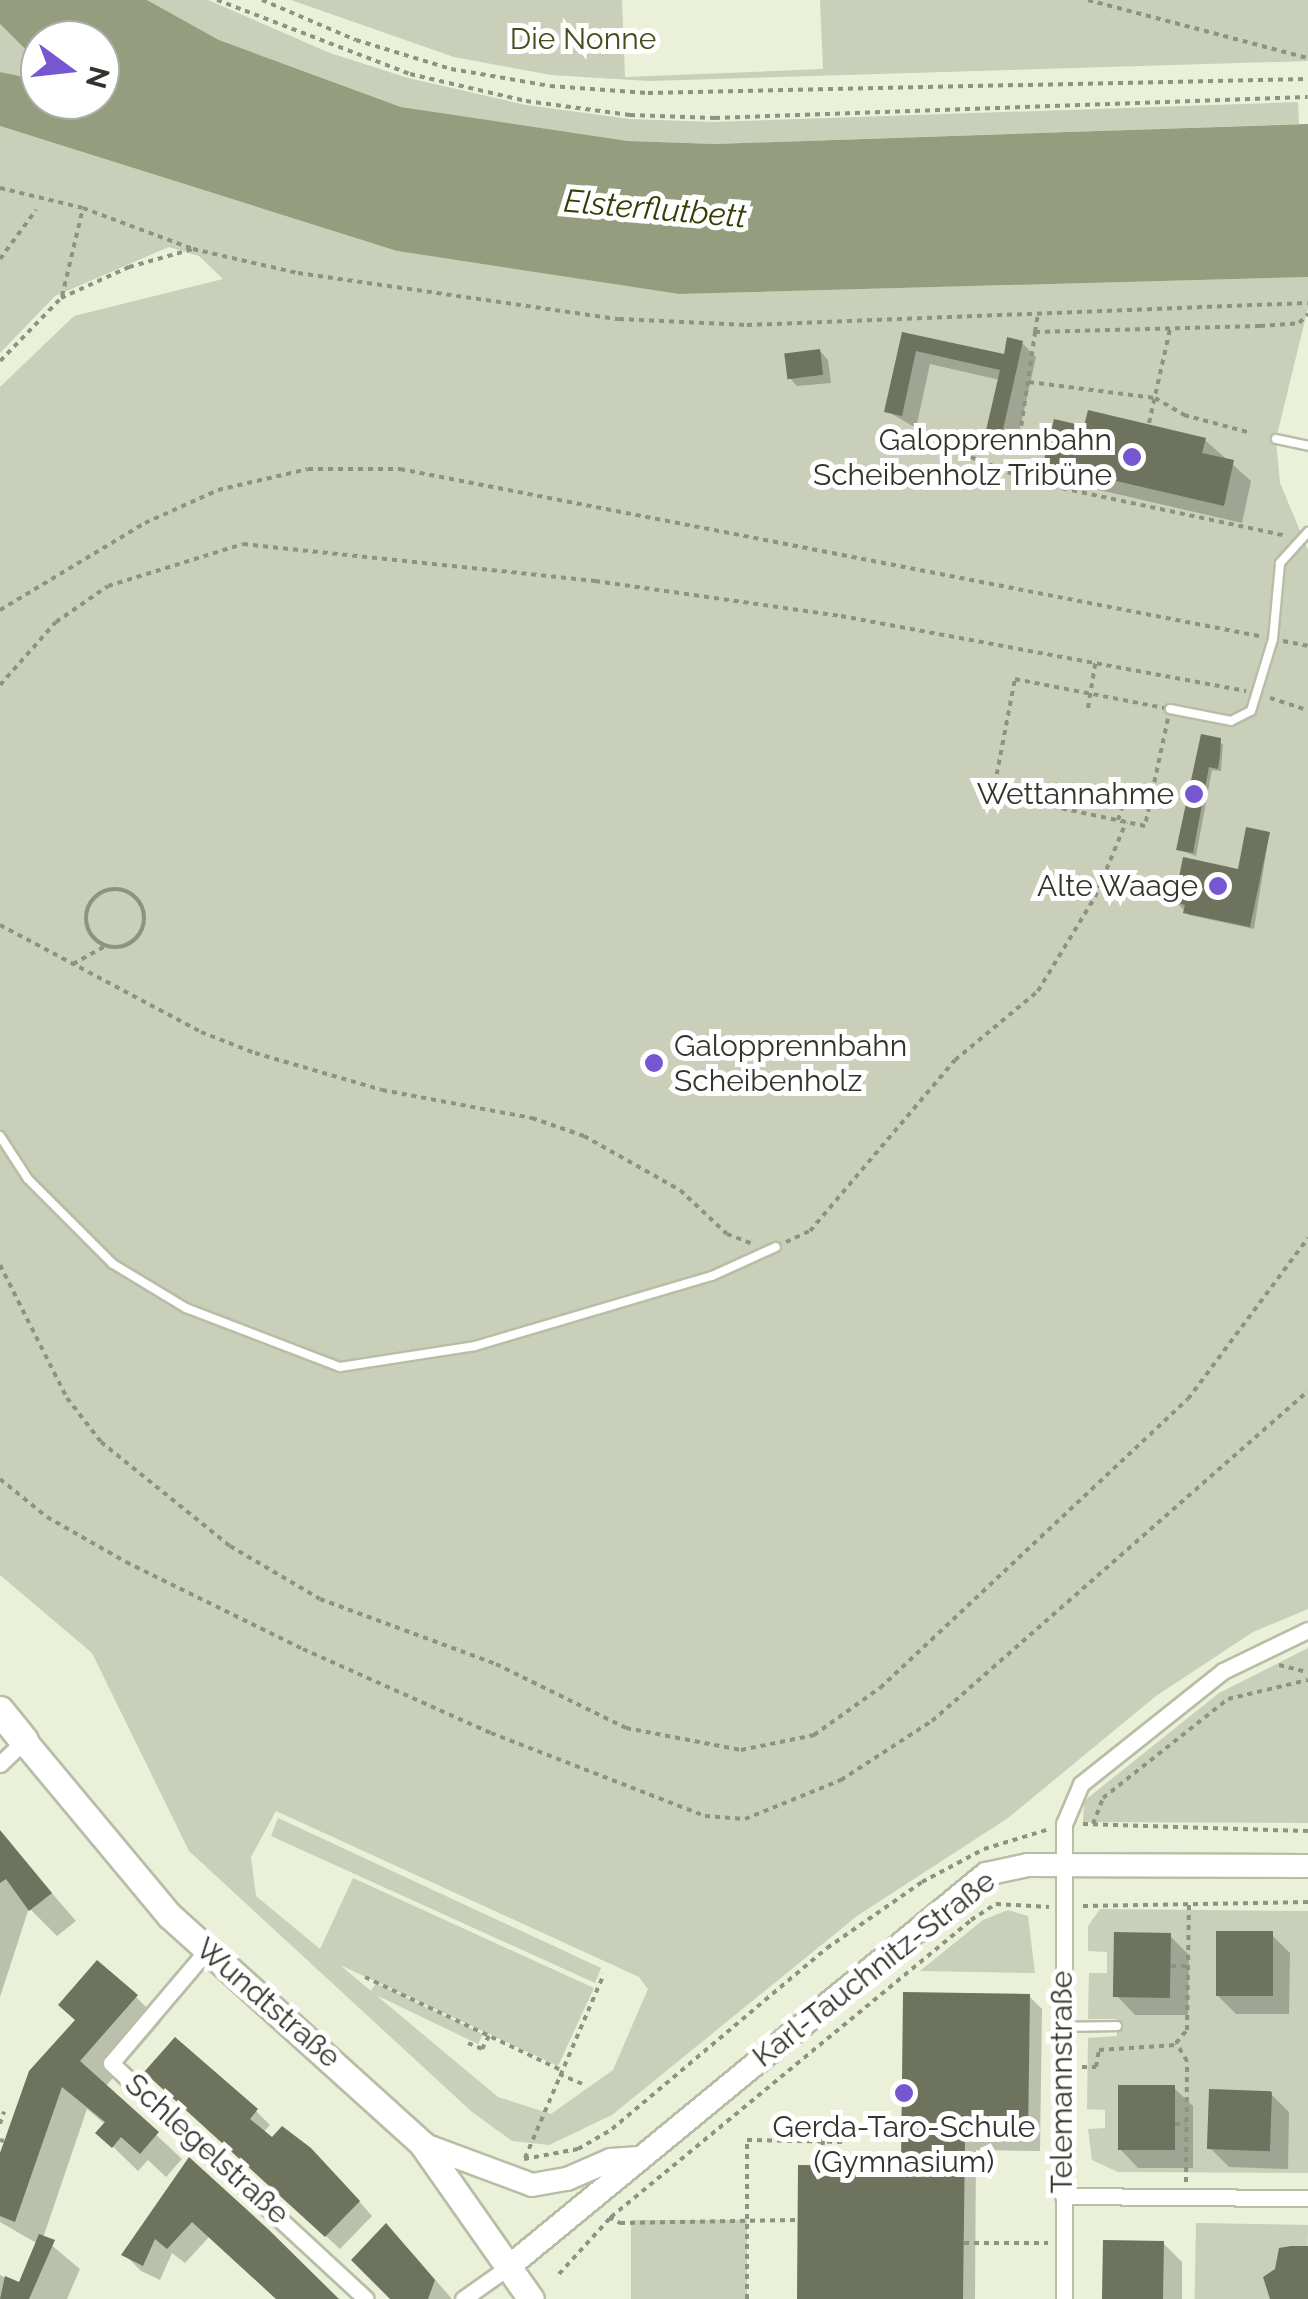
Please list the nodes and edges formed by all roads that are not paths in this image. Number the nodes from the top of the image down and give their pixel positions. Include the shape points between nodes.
1 (1276, 439) dead end
2 (1308, 446) edge
3 (1308, 532) edge
4 (1170, 709) road end
5 (0, 1136) edge
6 (776, 1248) road end
7 (1308, 1630) edge
8 (0, 1711) edge
9 (24, 1741) junction
10 (0, 1764) edge
11 (1061, 1865) junction
12 (1308, 1866) edge
13 (207, 1950) junction
14 (1117, 2026) dead end
15 (1062, 2028) junction
16 (422, 2144) junction
17 (638, 2158) junction
18 (1063, 2196) junction
19 (1308, 2198) edge
20 (511, 2266) junction
21 (366, 2299) edge
22 (463, 2299) edge
23 (531, 2299) edge
24 (1064, 2299) edge

1 - 2 lane
3 - 4 lane via 1280,563 1272,639 1251,711 1232,721
5 - 6 lane via 28,1180 113,1264 186,1308 340,1367 475,1346 712,1276
7 - 11 street, Telemannstraße via 1223,1670 1081,1784 1064,1824
8 - 9 highway, Wundtstraße
9 - 10 street
9 - 13 main road, Wundtstraße via 141,1886
11 - 12 main road, Karl-Tauchnitz-Straße
11 - 15 street, Telemannstraße
11 - 17 main road, Karl-Tauchnitz-Straße via 986,1874
13 - 16 main road, Wundtstraße
13 - 21 street, Schlegelstraße via 111,2062
14 - 15 lane
15 - 18 street, Telemannstraße
16 - 17 main road via 532,2185
16 - 20 main road, Wundtstraße
17 - 20 main road, Karl-Tauchnitz-Straße
18 - 19 street
18 - 24 street, Telemannstraße
20 - 22 street
20 - 23 main road, Wundtstraße

